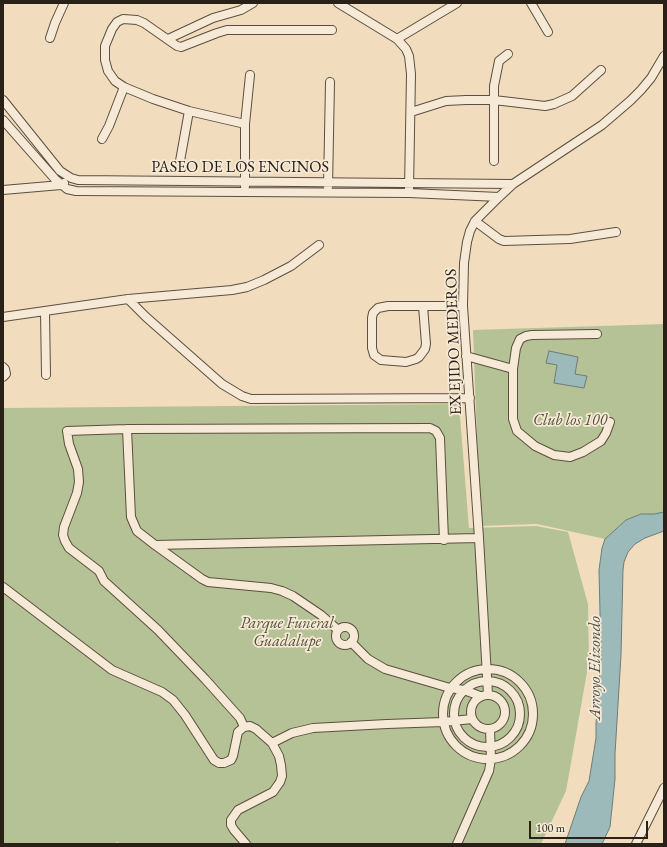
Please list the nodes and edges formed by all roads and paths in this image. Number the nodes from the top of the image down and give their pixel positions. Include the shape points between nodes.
1 (64, 3) edge
2 (254, 3) edge
3 (338, 3) edge
4 (457, 3) edge
5 (531, 3) edge
6 (332, 30) dead end
7 (548, 32) dead end
8 (50, 38) dead end
9 (397, 39) junction
10 (168, 40) junction
11 (508, 54) dead end
12 (664, 56) edge
13 (601, 70) dead end
14 (250, 75) dead end
15 (330, 82) dead end
16 (124, 87) junction
17 (3, 100) edge
18 (494, 100) junction
19 (189, 111) junction
20 (410, 112) junction
21 (3, 120) edge
22 (245, 124) junction
23 (102, 139) dead end
24 (180, 161) dead end
25 (494, 161) dead end
26 (71, 178) junction
27 (245, 182) junction
28 (328, 183) junction
29 (409, 183) junction
30 (513, 184) junction
31 (61, 185) junction
32 (3, 190) edge
33 (246, 193) junction
34 (328, 193) junction
35 (409, 194) junction
36 (499, 197) junction
37 (476, 221) junction
38 (616, 232) dead end
39 (319, 245) dead end
40 (128, 299) junction
41 (423, 306) junction
42 (463, 306) junction
43 (45, 312) junction
44 (3, 317) edge
45 (597, 334) dead end
46 (466, 356) junction
47 (3, 367) edge
48 (513, 369) junction
49 (46, 375) dead end
50 (3, 377) edge
51 (470, 398) junction
52 (610, 422) dead end
53 (127, 429) junction
54 (479, 538) junction
55 (444, 540) junction
56 (156, 545) junction
57 (3, 587) edge
58 (338, 630) junction
59 (352, 642) junction
60 (485, 669) junction
61 (486, 681) junction
62 (450, 688) junction
63 (464, 690) junction
64 (484, 695) junction
65 (472, 719) junction
66 (454, 721) junction
67 (443, 722) junction
68 (244, 727) junction
69 (490, 729) junction
70 (272, 743) junction
71 (491, 748) junction
72 (491, 759) junction
73 (664, 788) edge
74 (246, 844) edge
75 (457, 844) edge
76 (636, 844) edge

1 - 8 street
2 - 10 street via 241,10 213,18
3 - 9 street
4 - 9 street
5 - 7 street
6 - 10 street via 227,30 181,47
9 - 20 street via 406,49 410,64
10 - 16 street via 137,20 129,18 118,22 105,46 105,60 108,71 115,81
11 - 18 street via 499,61
12 - 30 street, EX EJIDO MEDEROS via 641,90 602,125
13 - 18 street via 572,96 554,104 546,106
14 - 22 street
15 - 28 street
16 - 19 street
16 - 23 street
17 - 26 street via 54,165
18 - 20 street via 446,101
18 - 25 street
19 - 22 street
19 - 24 street
20 - 29 street
21 - 31 street
22 - 27 street
26 - 27 street, PASEO DE LOS ENCINOS
26 - 31 street
27 - 28 street, PASEO DE LOS ENCINOS
27 - 33 street
28 - 29 street, PASEO DE LOS ENCINOS
28 - 34 street
29 - 30 street, PASEO DE LOS ENCINOS
29 - 35 street
30 - 36 street, EX EJIDO MEDEROS
31 - 32 street
31 - 33 street, PASEO DE LOS ENCINOS via 67,189 82,191
33 - 34 street, PASEO DE LOS ENCINOS
34 - 35 street, PASEO DE LOS ENCINOS
35 - 36 street, PASEO DE LOS ENCINOS
36 - 37 street, EX EJIDO MEDEROS
37 - 38 street via 499,239 510,241 570,239
37 - 42 street, EX EJIDO MEDEROS via 466,242
39 - 40 street via 286,269 247,287
40 - 43 street
40 - 51 street via 222,384 251,399
41 - 41 street via 426,344 422,353 416,359 406,362 381,360 377,357 372,348 372,318 375,310 388,306
41 - 42 street
42 - 46 street, EX EJIDO MEDEROS
43 - 44 street
43 - 49 street
45 - 48 street via 526,336 518,343
46 - 48 street
46 - 51 street, EX EJIDO MEDEROS
47 - 50 street via 6,374
48 - 52 street via 514,426 535,446 554,455 570,457 601,441
51 - 54 street, EX EJIDO MEDEROS
53 - 55 street via 434,429 440,438
53 - 56 street via 131,517 137,531
53 - 68 street via 67,431 78,469 79,482 64,527 65,541 69,548 98,571 104,581 200,673 240,718
54 - 55 street
54 - 60 street, EX EJIDO MEDEROS
55 - 56 street
56 - 58 street via 208,582 271,588 293,596
57 - 68 street via 112,670 162,692 173,700 214,760 219,763 231,760 238,732
58 - 59 street via 338,642 344,645
58 - 59 street via 350,628 354,633
59 - 62 street via 368,659 385,669
60 - 61 street, EX EJIDO MEDEROS
60 - 62 street via 460,678
60 - 72 street via 499,670 523,685 533,711 532,725 522,744 505,756
61 - 63 street via 470,685
61 - 64 street, EX EJIDO MEDEROS
61 - 71 street via 504,686 514,695 520,708 518,726 514,734 508,741
62 - 63 street
62 - 67 street via 442,711
63 - 64 street
63 - 66 street via 453,710
64 - 65 street via 471,706
64 - 69 street via 498,698 505,713 500,724
65 - 66 street
65 - 69 street via 479,727
66 - 67 street
66 - 71 street via 464,739 481,748
67 - 70 street via 313,728 292,733
67 - 72 street via 447,735 465,754 478,759
68 - 70 street via 256,729
69 - 71 street
70 - 74 street via 281,764 280,782 272,792 238,810 231,820 234,830
71 - 72 street
72 - 75 street via 485,783
73 - 76 street

